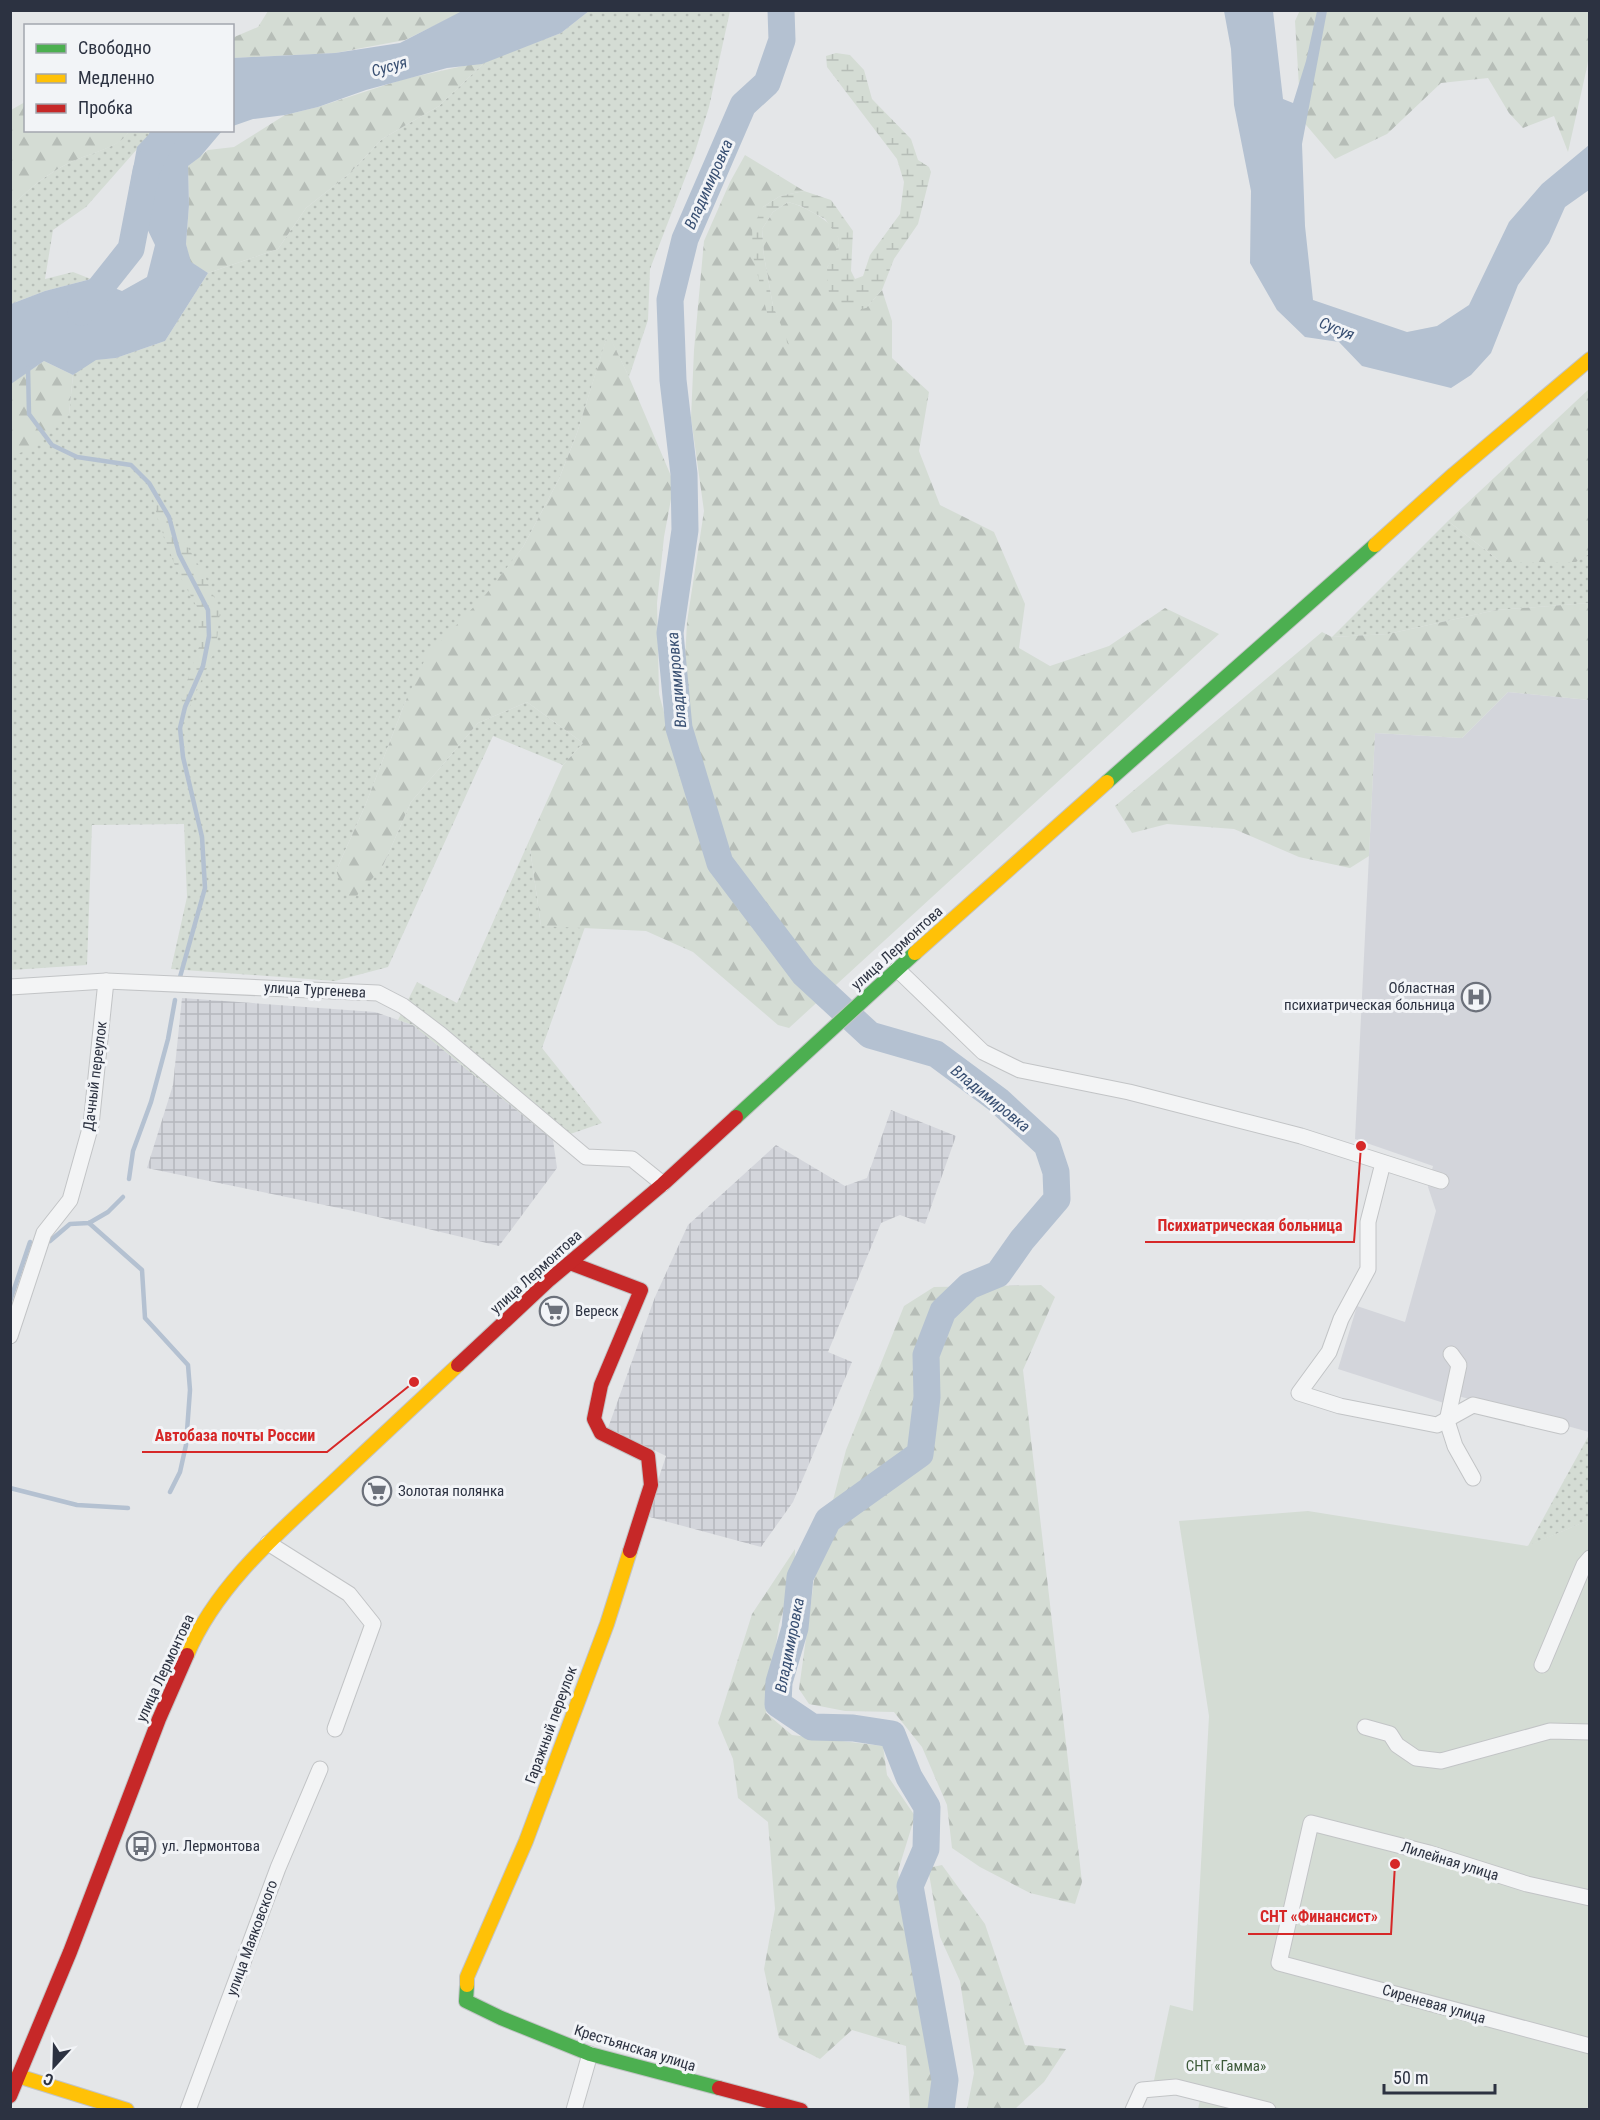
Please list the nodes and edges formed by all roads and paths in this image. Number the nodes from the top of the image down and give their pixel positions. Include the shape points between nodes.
1 (1590, 359) edge
2 (897, 969) junction
3 (106, 981) junction
4 (10, 987) edge
5 (1383, 1163) junction
6 (1441, 1182) dead end
7 (663, 1184) junction
8 (570, 1263) junction
9 (10, 1336) edge
10 (1451, 1354) dead end
11 (1447, 1421) junction
12 (1561, 1426) dead end
13 (1473, 1478) dead end
14 (268, 1543) junction
15 (1590, 1558) edge
16 (1542, 1665) dead end
17 (1365, 1727) dead end
18 (335, 1729) dead end
19 (1590, 1732) edge
20 (320, 1769) dead end
21 (1590, 1898) edge
22 (1279, 1963) joint
23 (466, 2001) joint
24 (1590, 2046) edge
25 (590, 2054) junction
26 (18, 2076) junction
27 (10, 2096) edge
28 (127, 2109) edge
29 (188, 2109) edge
30 (574, 2109) edge
31 (801, 2109) edge
32 (1133, 2109) edge
33 (1268, 2109) edge

1 - 2 main road, улица Лермонтова via 1454,474
2 - 5 street via 983,1052 1020,1070 1129,1092
2 - 7 main road, улица Лермонтова
3 - 4 street, улица Тургенева
3 - 7 street, улица Тургенева via 378,993 440,1034 586,1157 632,1159
3 - 9 street, Дачный переулок via 91,1125 70,1200 44,1233
5 - 6 street
5 - 11 street via 1368,1222 1368,1269 1341,1319 1329,1352 1299,1393 1340,1406 1437,1425
7 - 8 main road, улица Лермонтова
8 - 14 main road, улица Лермонтова
8 - 23 main road, Гаражный переулок via 641,1290 601,1385 594,1419 601,1433 648,1456 651,1485 607,1624 526,1841 467,1977
10 - 11 street via 1459,1365
11 - 12 street via 1473,1405
11 - 13 street via 1455,1446
14 - 18 street via 349,1594 373,1624
14 - 26 main road, улица Лермонтова via 231,1584 202,1623 189,1649
15 - 16 street
17 - 19 street via 1390,1734 1397,1745 1416,1758 1441,1761 1550,1731
20 - 29 street, улица Маяковского via 278,1868
21 - 22 street, Лилейная улица via 1527,1884 1311,1822
22 - 24 street, Сиреневая улица
23 - 25 main road, Крестьянская улица
25 - 30 street
25 - 31 main road, Крестьянская улица
26 - 27 main road, улица Лермонтова
26 - 28 main road
32 - 33 street via 1142,2090 1176,2087

